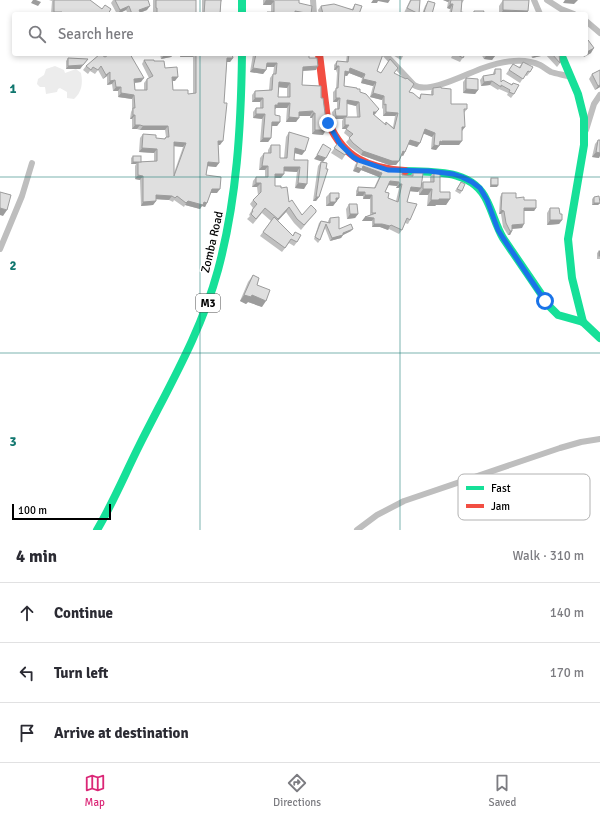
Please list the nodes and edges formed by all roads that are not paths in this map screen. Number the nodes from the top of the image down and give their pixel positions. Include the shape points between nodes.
1 (242, 0) edge
2 (313, 0) edge
3 (534, 0) edge
4 (547, 0) edge
5 (242, 12) edge
6 (314, 12) edge
7 (539, 12) edge
8 (569, 12) edge
9 (588, 24) edge
10 (599, 30) edge
11 (242, 56) edge
12 (319, 56) edge
13 (388, 56) edge
14 (562, 56) edge
15 (572, 77) junction
16 (600, 95) edge
17 (585, 137) junction
18 (32, 163) dead end
19 (0, 249) edge
20 (583, 322) junction
21 (600, 338) edge
22 (600, 439) edge
23 (483, 474) edge
24 (458, 483) edge
25 (97, 530) edge
26 (357, 530) edge

1 - 5 main road
2 - 6 street
3 - 7 street
4 - 8 street
9 - 10 street
11 - 25 main road, Zomba Road / M3 via 241,129 236,185 216,278 188,353
12 - 20 main road via 328,123 346,151 358,160 388,170 447,173 462,177 476,185 487,200 498,230 550,307 558,315
13 - 15 street via 414,85 420,88 445,84 483,68 515,61 536,64 551,72
14 - 15 main road
15 - 17 main road via 582,103
16 - 17 street via 590,114
17 - 20 main road via 568,240 572,278
18 - 19 street via 22,196
20 - 21 main road
22 - 23 street via 560,448
24 - 26 street via 404,501 382,512

